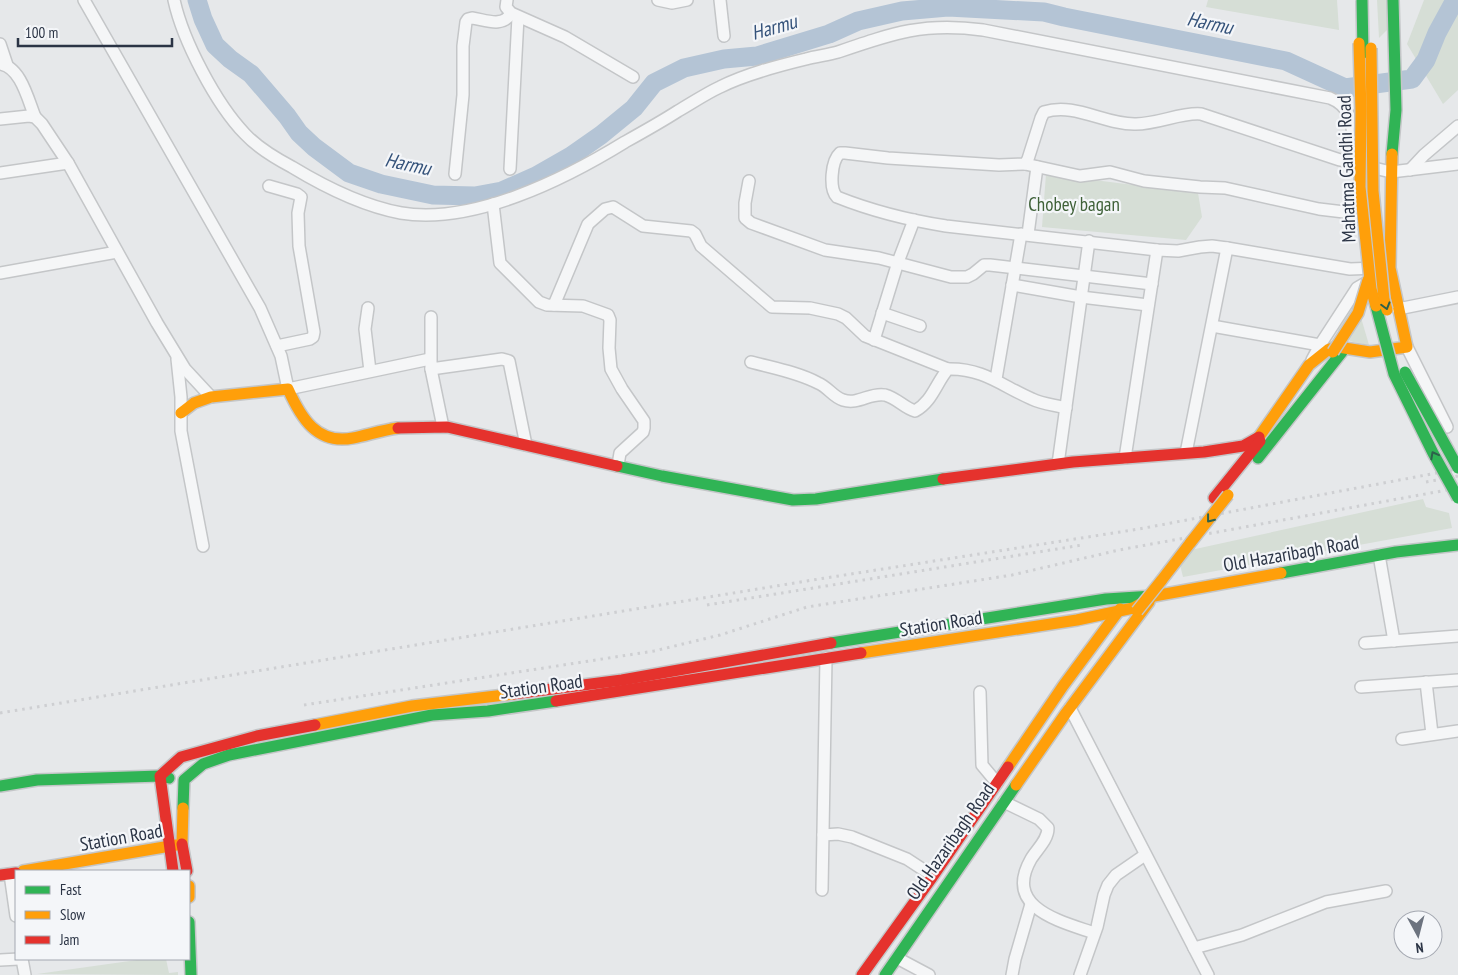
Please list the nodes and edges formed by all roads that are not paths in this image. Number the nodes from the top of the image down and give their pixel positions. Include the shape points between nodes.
1 (84, 0) edge
2 (174, 0) edge
3 (506, 0) edge
4 (658, 0) edge
5 (687, 0) edge
6 (720, 0) edge
7 (1361, 0) edge
8 (1366, 0) edge
9 (1370, 0) edge
10 (1393, 0) edge
11 (514, 15) junction
12 (724, 36) dead end
13 (0, 44) edge
14 (3, 65) edge
15 (633, 77) dead end
16 (35, 117) junction
17 (0, 119) edge
18 (1458, 126) edge
19 (68, 163) junction
20 (1025, 164) junction
21 (1355, 164) junction
22 (1458, 164) edge
23 (1037, 166) junction
24 (510, 169) dead end
25 (1410, 170) junction
26 (1391, 172) junction
27 (0, 173) edge
28 (455, 174) dead end
29 (749, 181) dead end
30 (270, 186) dead end
31 (493, 204) junction
32 (1390, 217) junction
33 (914, 220) junction
34 (1024, 234) junction
35 (1089, 241) junction
36 (1227, 248) junction
37 (1157, 250) junction
38 (118, 252) junction
39 (898, 262) junction
40 (1015, 267) junction
41 (1390, 268) junction
42 (0, 273) edge
43 (1084, 277) junction
44 (1152, 284) junction
45 (1012, 285) junction
46 (1081, 297) junction
47 (1458, 297) edge
48 (554, 305) junction
49 (1148, 305) junction
50 (368, 308) dead end
51 (1398, 309) junction
52 (882, 312) junction
53 (432, 318) dead end
54 (920, 326) dead end
55 (1212, 326) junction
56 (874, 340) junction
57 (1320, 345) junction
58 (277, 346) junction
59 (1407, 347) junction
60 (1337, 352) junction
61 (176, 355) junction
62 (751, 362) dead end
63 (431, 364) junction
64 (1309, 365) junction
65 (948, 369) junction
66 (370, 371) junction
67 (996, 379) junction
68 (288, 389) junction
69 (211, 397) junction
70 (1066, 408) junction
71 (181, 413) junction
72 (443, 427) junction
73 (1447, 427) dead end
74 (526, 445) junction
75 (1186, 453) junction
76 (1125, 458) junction
77 (1058, 464) junction
78 (618, 465) junction
79 (1458, 468) edge
80 (1458, 498) edge
81 (1458, 545) edge
82 (203, 546) dead end
83 (1378, 555) junction
84 (1130, 596) junction
85 (1154, 596) junction
86 (1128, 611) junction
87 (1458, 636) edge
88 (1394, 641) junction
89 (1365, 643) dead end
90 (826, 658) junction
91 (1458, 680) edge
92 (1426, 682) junction
93 (1361, 687) dead end
94 (980, 692) dead end
95 (1070, 708) junction
96 (1458, 731) edge
97 (1432, 734) junction
98 (1402, 739) dead end
99 (160, 776) junction
100 (184, 780) junction
101 (997, 782) junction
102 (0, 786) edge
103 (1004, 802) junction
104 (823, 835) junction
105 (182, 844) junction
106 (169, 846) junction
107 (1145, 855) junction
108 (30, 870) edge
109 (173, 870) edge
110 (186, 870) edge
111 (9, 874) edge
112 (933, 876) junction
113 (822, 890) dead end
114 (1386, 891) dead end
115 (1031, 904) junction
116 (15, 910) edge
117 (1094, 933) junction
118 (190, 948) edge
119 (1194, 948) junction
120 (897, 958) junction
121 (15, 959) edge
122 (0, 960) edge
123 (20, 960) edge
124 (25, 975) edge
125 (191, 975) edge
126 (862, 975) edge
127 (867, 975) edge
128 (878, 975) edge
129 (885, 975) edge
130 (929, 975) edge
131 (1012, 975) edge
132 (1080, 975) edge
133 (1208, 975) edge

1 - 58 street via 260,308
2 - 31 street via 202,68 244,134 258,146 307,176 358,200 406,213 431,216
3 - 11 street via 506,6
4 - 5 street via 672,3
6 - 12 street
7 - 60 main road, bridge via 1368,282 1358,313
80 -> 7 main road, Mahatma Gandhi Road, bridge via 1394,374 1371,288 1360,188
8 - 60 main road, bridge via 1368,149 1375,284 1357,330
9 -> 79 main road, Mahatma Gandhi Road, bridge via 1373,191 1384,299 1407,376
10 - 26 main road via 1396,110
11 - 15 street via 565,37
11 - 24 street
11 - 28 street via 500,22 472,18 466,22
13 - 14 street
14 - 16 street via 16,75
16 - 17 street
16 - 19 street
18 - 25 street
19 - 27 street
19 - 38 street
20 - 21 street via 1040,118 1044,112 1058,108 1136,124 1201,114
20 - 23 street
20 - 33 street via 999,165 845,153 837,156 832,187 837,197 878,212
21 - 26 street
21 - 31 street via 1347,110 1330,98 983,30 938,26 876,38 720,86 560,177
22 - 25 street
23 - 32 street via 1080,176 1110,172 1144,181 1225,188 1331,211
23 - 34 street
25 - 26 street
26 - 32 main road
29 - 39 street via 744,211 751,223 825,250
30 - 58 street via 301,197 299,246 314,332 310,339
31 - 48 street via 500,263 539,302
32 - 41 main road
33 - 34 street
33 - 39 street
34 - 35 street
34 - 40 street
35 - 37 street
35 - 43 street
36 - 37 street via 1200,246 1178,251
36 - 41 street via 1350,269
36 - 55 street
37 - 44 street
38 - 42 street
38 - 61 street
39 - 40 street via 959,278 973,274 984,265
39 - 52 street
40 - 43 street
40 - 45 street
41 - 51 main road
41 - 57 street via 1357,288
43 - 44 street
43 - 46 street
44 - 49 street
45 - 46 street
45 - 67 street
46 - 49 street
46 - 70 street
47 - 51 street
48 - 56 street via 588,224 604,209 613,207 643,226 691,230 701,246 772,307 810,308 838,314 860,334
48 - 78 street via 583,306 608,315 610,320 611,369 644,421 643,432 620,453
49 - 76 street
50 - 66 street via 365,330
51 - 59 main road
52 - 54 street
52 - 56 street
53 - 63 street
55 - 57 street
55 - 75 street
56 - 65 street
57 - 64 street
58 - 68 street
59 - 64 main road via 1370,352 1338,347 1328,349
59 - 73 street
60 - 86 main road via 1214,498
60 -> 86 main road, bridge via 1161,581
61 - 69 street
61 - 71 street
62 - 65 street via 804,376 843,400 858,401 883,394 915,411 926,404
63 - 66 street
63 - 72 street
63 - 74 street via 509,361
64 - 75 main road via 1258,438 1243,446
65 - 67 street via 967,370
66 - 68 street
67 - 70 street via 1034,400
68 - 69 main road
68 - 72 main road via 308,421 321,435 332,439 349,439 380,430
69 - 71 main road via 194,403
70 - 77 street
71 - 82 street via 181,431
72 - 74 main road
74 - 78 main road
75 - 76 main road
76 - 77 main road
77 - 78 main road via 793,500
81 - 83 main road, Old Hazaribagh Road
83 - 85 main road, Old Hazaribagh Road
83 - 88 street
84 - 85 main road
84 - 86 main road
84 - 99 main road via 774,652 622,680 412,706 258,736 181,757
85 - 86 main road, Old Hazaribagh Road
85 - 95 main road
86 - 90 main road, Station Road
86 - 101 main road via 1063,686
86 - 127 main road via 1076,677
86 - 128 main road, Old Hazaribagh Road
87 - 88 street
88 - 89 street
90 - 100 main road, Station Road via 616,693 432,715 229,755 203,764
90 - 104 street
91 - 92 street
92 - 93 street
92 - 97 street
94 - 101 street via 982,765
95 - 103 main road
95 - 107 street
96 - 97 street
97 - 98 street
99 - 100 main road
99 - 102 main road via 36,780
99 - 106 main road
100 - 105 main road, Station Road
101 - 112 main road
103 - 115 street via 1039,819 1048,828 1024,879
103 - 120 main road
104 - 112 street via 852,837 907,860
104 - 113 street
105 - 106 main road, Station Road
105 - 110 main road
106 - 108 main road, Station Road
106 - 109 main road
107 - 117 street via 1112,880 1104,895
107 - 119 street
111 - 116 street
112 - 126 main road
114 - 119 street via 1326,902 1242,935
115 - 117 street via 1042,913
115 - 131 street
117 - 132 street
118 - 125 main road
119 - 133 street
120 - 129 main road
120 - 130 street
121 - 122 street
123 - 124 street

